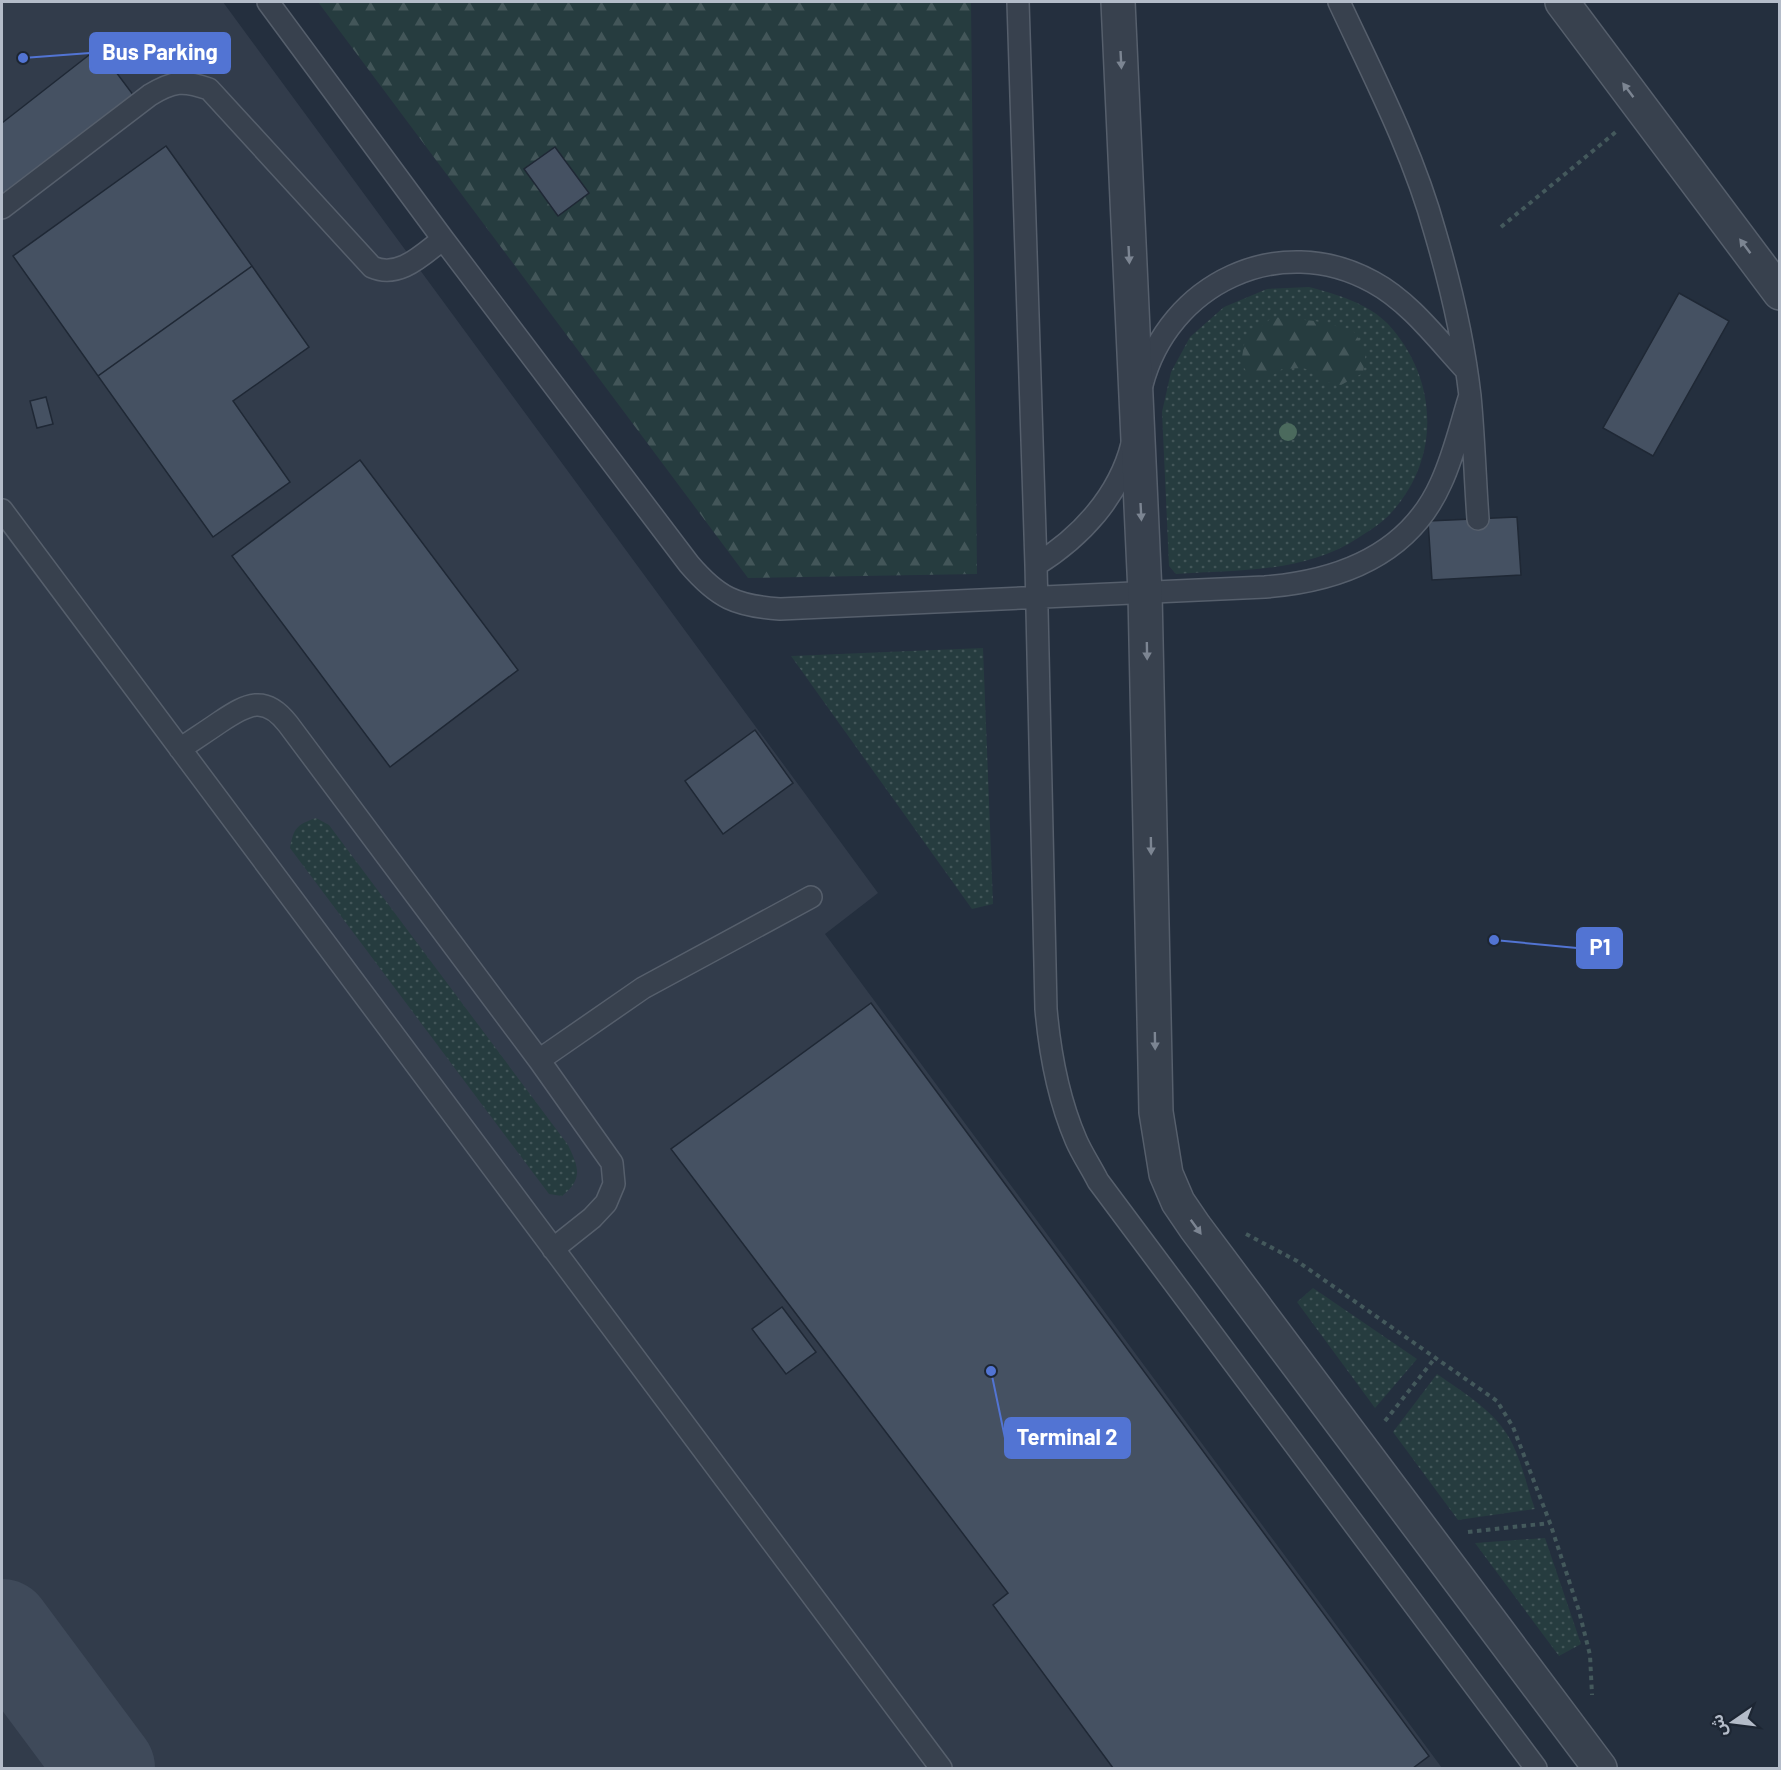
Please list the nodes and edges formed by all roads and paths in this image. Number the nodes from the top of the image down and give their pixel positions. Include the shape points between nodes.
1 (268, 2) edge
2 (1018, 2) edge
3 (1118, 2) edge
4 (1339, 2) edge
5 (1562, 2) edge
6 (1642, 110) junction
7 (2, 208) edge
8 (1501, 227) dead end
9 (443, 239) junction
10 (1779, 293) edge
11 (1466, 370) junction
12 (1470, 395) junction
13 (1137, 417) junction
14 (2, 510) edge
15 (1478, 519) dead end
16 (1036, 565) junction
17 (1145, 592) junction
18 (1037, 597) junction
19 (180, 749) junction
20 (811, 897) dead end
21 (539, 1060) junction
22 (1238, 1230) dead end
23 (553, 1249) junction
24 (1435, 1358) junction
25 (1362, 1450) junction
26 (1550, 1522) junction
27 (1428, 1537) junction
28 (1592, 1757) edge
29 (941, 1768) edge
30 (1536, 1768) edge

1 - 9 lane
2 - 16 lane
3 -> 13 street
4 - 11 lane via 1421,188 1449,284
6 -> 5 street
6 - 8 path
10 -> 6 street
7 - 9 lane via 150,95 168,84 189,82 209,89 372,267 394,270 414,261
9 - 18 lane via 689,564 706,584 729,599 754,607 780,609
11 - 12 lane
11 - 13 lane via 1413,314 1374,282 1326,264 1274,263 1224,279 1182,311 1152,355
12 - 15 lane
12 - 17 lane via 1442,482 1429,505 1414,526 1374,558 1322,579 1295,585
13 - 16 lane via 1129,456 1102,505 1081,532
13 -> 17 street
14 - 19 lane
16 - 18 lane
17 - 18 lane
17 -> 25 street via 1156,1112 1166,1174 1189,1218
18 - 30 lane via 1046,1009 1060,1099 1077,1141 1098,1181
19 - 21 lane via 249,705 265,705 279,712
19 - 23 lane
20 - 21 lane via 643,988
21 - 23 lane via 612,1163 614,1184 606,1203 592,1218
22 - 24 path via 1297,1261
23 - 29 lane
24 - 25 path
24 - 26 path via 1497,1401 1513,1427
25 - 27 street
26 - 27 path
26 - 28 path via 1590,1655
27 - 28 street

